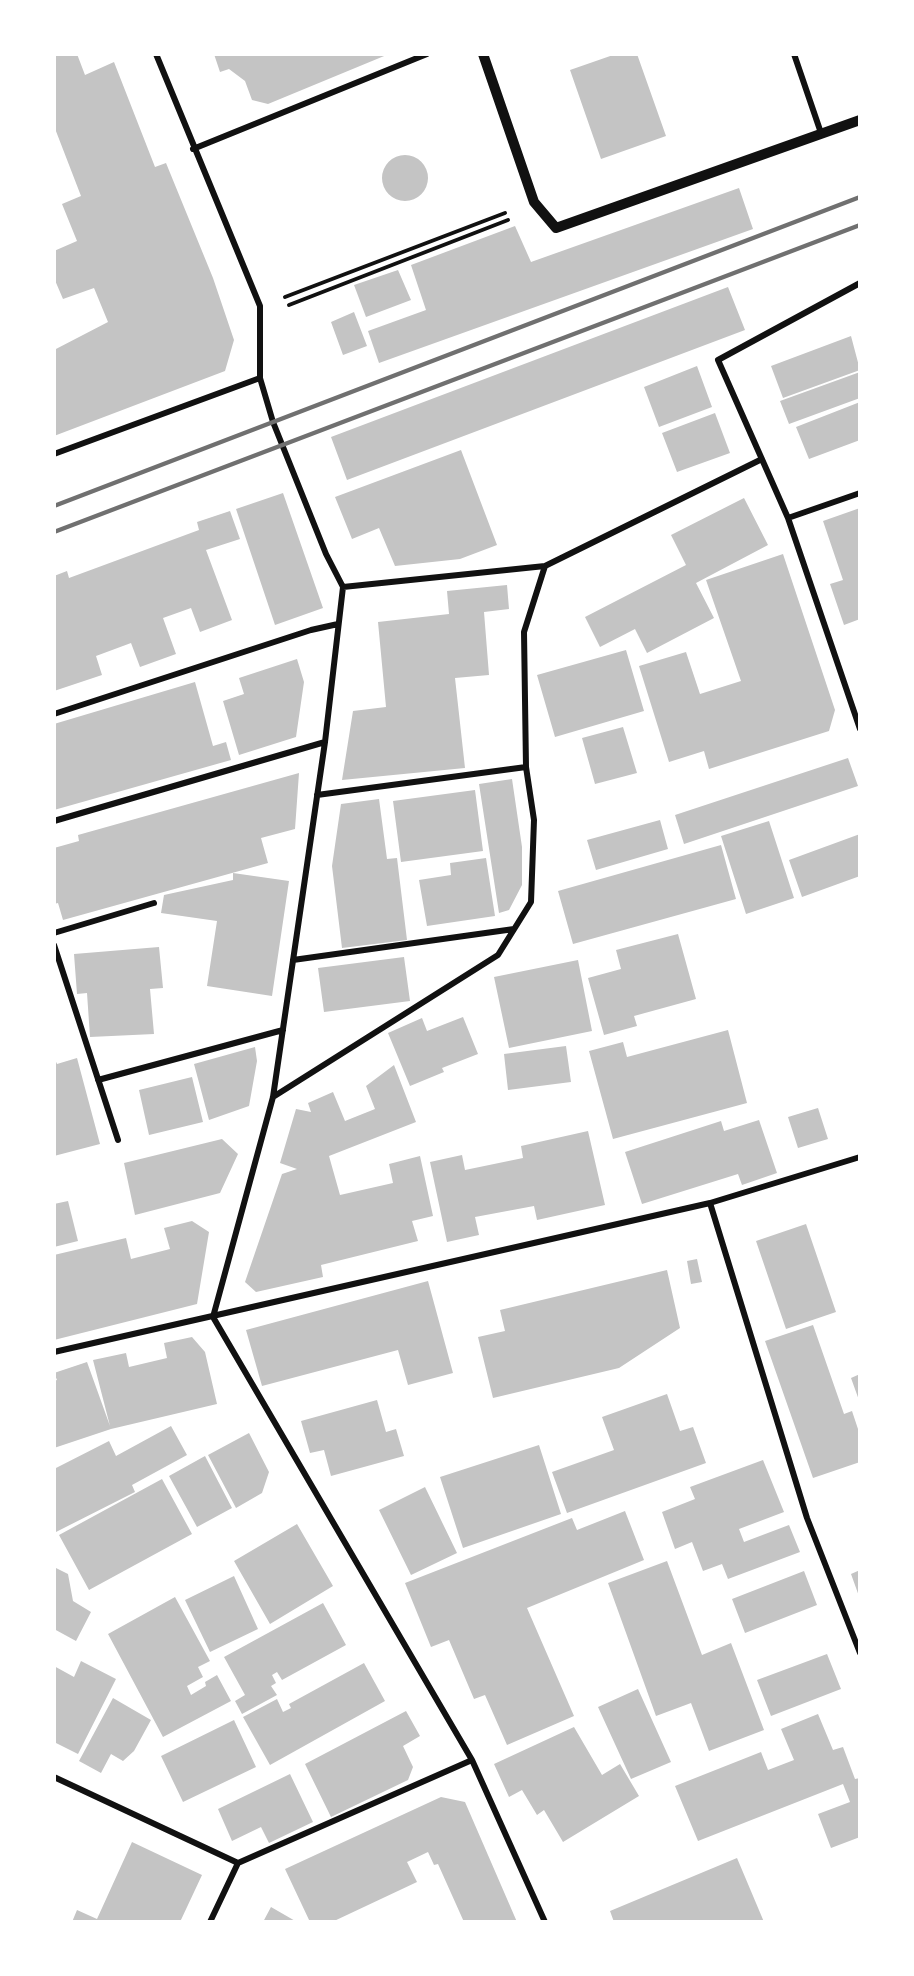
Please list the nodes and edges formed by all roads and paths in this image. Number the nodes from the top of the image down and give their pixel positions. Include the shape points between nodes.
1 (156, 54) edge
2 (427, 54) edge
3 (483, 54) edge
4 (794, 54) edge
5 (860, 120) edge
6 (821, 133) junction
7 (193, 148) junction
8 (534, 202) junction
9 (516, 216) dead end
10 (860, 284) edge
11 (284, 295) dead end
12 (260, 306) junction
13 (260, 378) junction
14 (54, 454) edge
15 (762, 459) junction
16 (860, 494) edge
17 (788, 518) junction
18 (545, 566) junction
19 (343, 587) junction
20 (338, 624) junction
21 (54, 714) edge
22 (860, 729) edge
23 (325, 742) junction
24 (526, 767) junction
25 (317, 795) junction
26 (54, 821) edge
27 (154, 903) dead end
28 (514, 930) junction
29 (54, 933) edge
30 (54, 945) edge
31 (293, 960) junction
32 (283, 1030) junction
33 (98, 1080) junction
34 (273, 1097) junction
35 (118, 1140) dead end
36 (860, 1158) edge
37 (710, 1203) junction
38 (213, 1317) junction
39 (54, 1352) edge
40 (860, 1653) edge
41 (472, 1760) junction
42 (54, 1777) edge
43 (238, 1863) junction
44 (210, 1922) edge
45 (545, 1922) edge

1 - 7 street
2 - 7 street
3 - 8 street
4 - 6 street
5 - 6 street
6 - 8 street via 556,228
7 - 12 street
8 - 12 path
9 - 11 path via 288,306
10 - 15 street via 718,360
12 - 13 street
13 - 14 street
13 - 19 street via 273,422
15 - 17 street
15 - 18 street
16 - 17 street
17 - 22 street
18 - 19 street
18 - 24 street via 524,632
19 - 20 street
20 - 21 street
20 - 23 street
23 - 25 street
23 - 26 street
24 - 25 street
24 - 28 street via 534,820 531,902
25 - 31 street
27 - 29 street
28 - 31 street
28 - 34 street via 498,955
30 - 33 street
31 - 32 street
32 - 33 street
32 - 34 street
33 - 35 street
34 - 38 street
36 - 37 street
37 - 38 street
37 - 40 street via 807,1518
38 - 39 street
38 - 41 street
41 - 43 street
41 - 45 street
42 - 43 street
43 - 44 street

